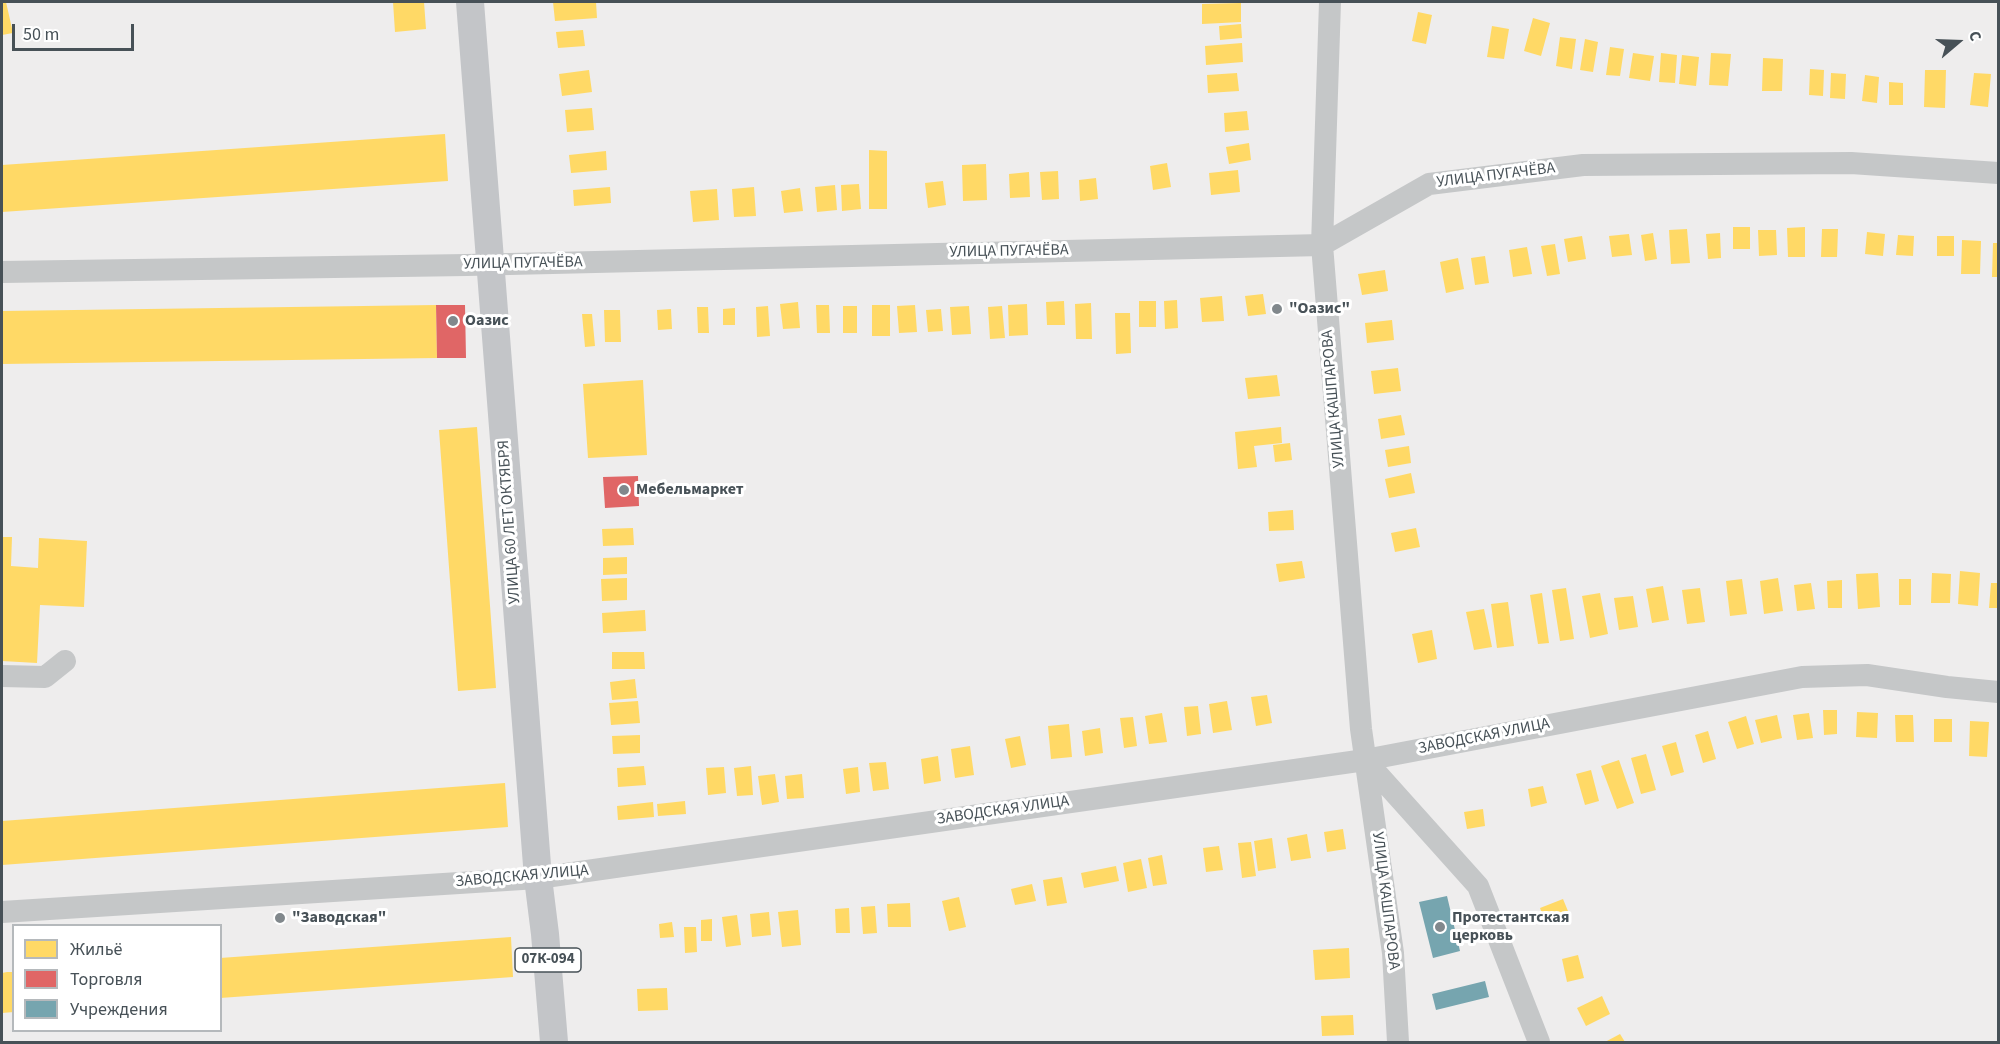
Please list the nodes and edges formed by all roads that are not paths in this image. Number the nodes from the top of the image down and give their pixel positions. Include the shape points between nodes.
1 (470, 2) edge
2 (1330, 2) edge
3 (1998, 173) edge
4 (1322, 245) junction
5 (491, 264) junction
6 (2, 272) edge
7 (65, 661) dead end
8 (2, 676) edge
9 (1998, 692) edge
10 (1365, 759) junction
11 (537, 878) junction
12 (2, 912) edge
13 (555, 1042) edge
14 (1398, 1042) edge
15 (1539, 1042) edge

1 - 5 main road, УЛИЦА 60 ЛЕТ ОКТЯБРЯ
2 - 4 street, УЛИЦА КАШПАРОВА
3 - 4 street, УЛИЦА ПУГАЧЁВА via 1851,163 1583,165 1429,184
4 - 5 street, УЛИЦА ПУГАЧЁВА
4 - 10 street, УЛИЦА КАШПАРОВА
5 - 6 street, УЛИЦА ПУГАЧЁВА
5 - 11 main road, УЛИЦА 60 ЛЕТ ОКТЯБРЯ
7 - 8 street via 45,677
9 - 10 street, ЗАВОДСКАЯ УЛИЦА via 1867,675 1802,677
10 - 11 street, ЗАВОДСКАЯ УЛИЦА
10 - 14 street, УЛИЦА КАШПАРОВА via 1393,953
10 - 15 street via 1478,886
11 - 12 street, ЗАВОДСКАЯ УЛИЦА
11 - 13 main road, УЛИЦА 60 ЛЕТ ОКТЯБРЯ / 07К-094

